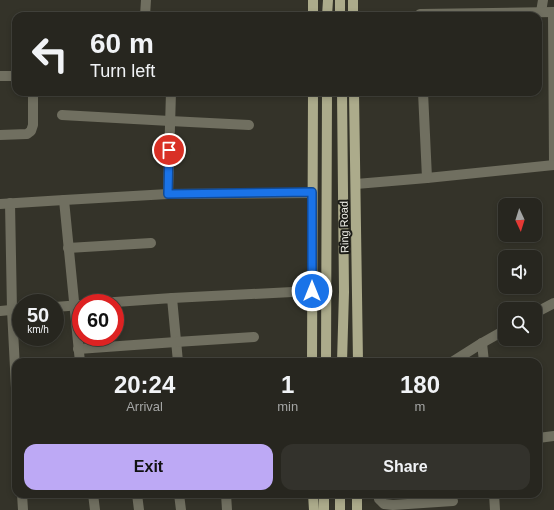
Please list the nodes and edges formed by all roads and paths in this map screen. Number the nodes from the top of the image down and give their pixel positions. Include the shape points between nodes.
1 (146, 0) edge
2 (313, 0) edge
3 (328, 0) edge
4 (340, 0) edge
5 (353, 0) edge
6 (543, 0) edge
7 (145, 12) edge
8 (313, 12) edge
9 (327, 12) edge
10 (340, 12) edge
11 (353, 12) edge
12 (541, 12) joint
13 (553, 12) edge
14 (0, 76) edge
15 (12, 76) edge
16 (33, 96) edge
17 (171, 96) edge
18 (313, 96) edge
19 (327, 96) edge
20 (342, 96) edge
21 (354, 96) edge
22 (423, 96) edge
23 (62, 115) dead end
24 (170, 121) junction
25 (249, 125) dead end
26 (0, 134) edge
27 (554, 164) edge
28 (427, 178) junction
29 (356, 184) junction
30 (312, 192) junction
31 (168, 194) junction
32 (64, 200) junction
33 (5, 203) edge
34 (151, 243) dead end
35 (68, 248) junction
36 (312, 291) junction
37 (14, 294) edge
38 (76, 294) edge
39 (172, 298) junction
40 (124, 301) edge
41 (554, 303) edge
42 (542, 309) edge
43 (12, 310) edge
44 (0, 311) edge
45 (498, 334) edge
46 (254, 337) dead end
47 (176, 342) junction
48 (482, 342) junction
49 (16, 346) edge
50 (78, 349) joint
51 (16, 358) edge
52 (79, 358) edge
53 (178, 358) edge
54 (312, 358) edge
55 (326, 358) edge
56 (342, 358) edge
57 (358, 358) edge
58 (458, 358) edge
59 (484, 358) edge
60 (554, 436) edge
61 (542, 438) edge
62 (22, 498) edge
63 (93, 498) edge
64 (138, 498) edge
65 (180, 498) edge
66 (226, 498) edge
67 (313, 498) edge
68 (324, 498) edge
69 (340, 498) edge
70 (357, 498) edge
71 (379, 498) edge
72 (494, 498) edge
73 (453, 501) dead end
74 (92, 509) edge
75 (23, 510) edge
76 (139, 510) edge
77 (181, 510) edge
78 (227, 510) edge
79 (314, 510) edge
80 (324, 510) edge
81 (340, 510) edge
82 (357, 510) edge
83 (495, 510) edge

1 - 7 street
2 - 8 main road
3 - 9 main road
4 - 10 main road
5 - 11 main road
6 - 12 street
12 - 13 street
13 - 27 street
14 - 15 street
16 - 26 street via 32,131 27,134
17 - 24 street
18 - 30 main road
19 - 55 main road, Ring Road
20 - 56 main road, Ring Road
21 - 29 main road, Ring Road
22 - 28 street
23 - 24 street
24 - 25 street
24 - 31 street
27 - 28 street
28 - 29 street
29 - 57 main road, Ring Road
30 - 31 street
30 - 36 main road
31 - 32 street
32 - 33 street
32 - 35 street
33 - 37 street
34 - 35 street
35 - 38 street
36 - 39 street
36 - 54 main road
39 - 40 street
39 - 47 street
41 - 42 street
43 - 44 street
45 - 48 street
46 - 47 street
47 - 50 street
47 - 53 street
48 - 58 street
48 - 59 street
49 - 51 street
50 - 52 street
60 - 61 street
62 - 75 street
63 - 74 street
64 - 76 street
65 - 77 street
66 - 78 street
67 - 79 main road
68 - 80 main road
69 - 81 main road
70 - 82 main road
71 - 73 street via 384,504 393,505
72 - 83 street

